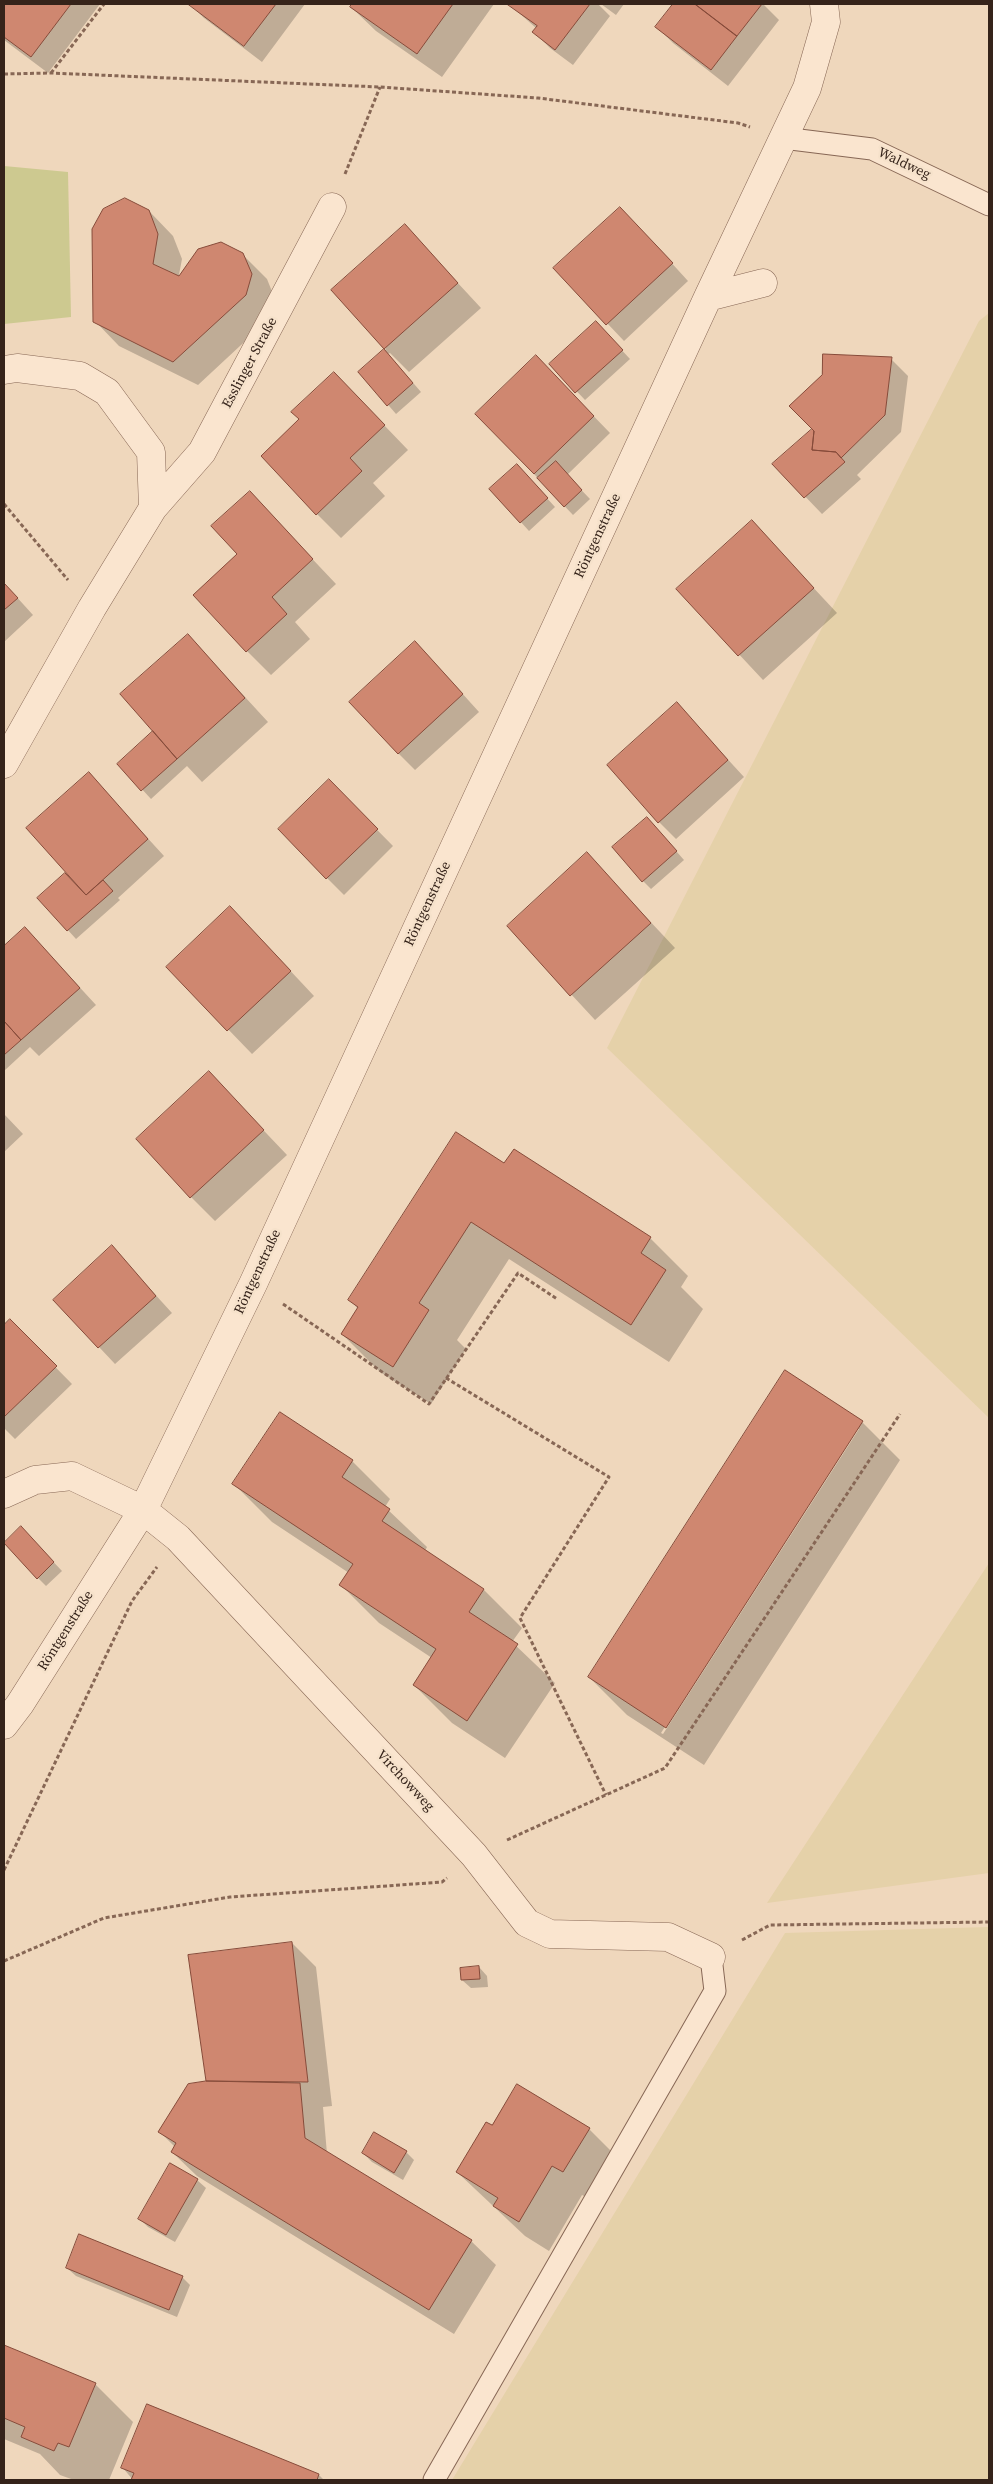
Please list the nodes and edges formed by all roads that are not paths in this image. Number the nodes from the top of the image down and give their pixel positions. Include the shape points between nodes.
1 (824, 4) edge
2 (783, 138) junction
3 (989, 205) edge
4 (332, 207) road end
5 (763, 283) dead end
6 (708, 297) junction
7 (4, 370) edge
8 (153, 508) junction
9 (13, 724) edge
10 (4, 764) edge
11 (4, 1494) edge
12 (143, 1510) junction
13 (4, 1726) edge
14 (711, 1957) joint
15 (434, 2480) edge

1 - 2 street, Röntgenstraße via 826,22 807,88
2 - 3 lane, Waldweg via 872,149
2 - 6 street, Röntgenstraße
4 - 8 street, Esslinger Straße via 202,452
5 - 6 street
6 - 12 street, Röntgenstraße via 253,1284
7 - 8 street via 17,368 80,376 107,392 151,452
8 - 9 street, Esslinger Straße via 92,608
9 - 10 street, Esslinger Straße
11 - 12 street via 35,1480 72,1476
12 - 13 street, Röntgenstraße
12 - 14 street, Virchowweg via 178,1538 474,1855 527,1923 550,1934 668,1937
14 - 15 lane via 715,1992

